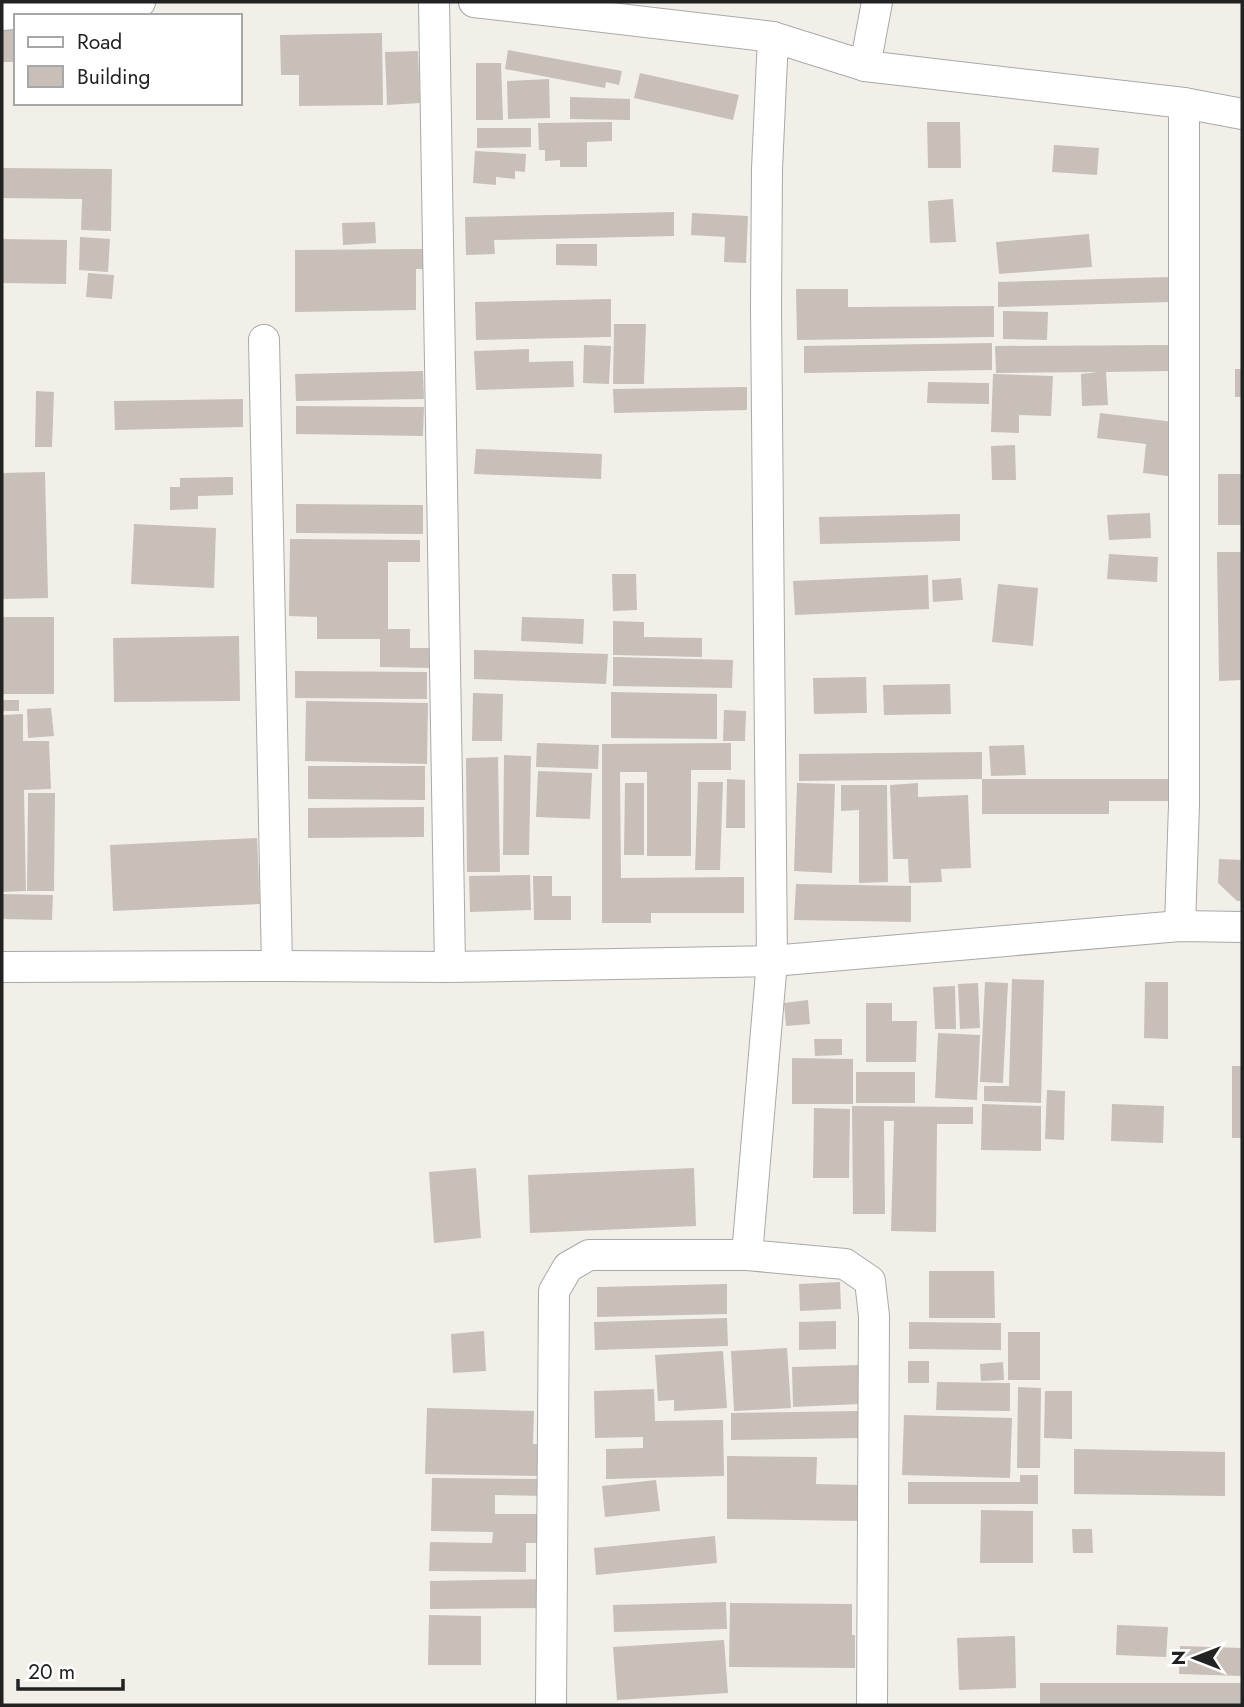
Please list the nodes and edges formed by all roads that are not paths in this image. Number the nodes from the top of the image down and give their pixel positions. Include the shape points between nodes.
1 (140, 2) edge
2 (434, 2) edge
3 (474, 2) edge
4 (877, 2) edge
5 (2, 15) edge
6 (773, 37) junction
7 (864, 66) junction
8 (1184, 103) junction
9 (1242, 114) edge
10 (264, 340) dead end
11 (1180, 926) junction
12 (1242, 927) edge
13 (772, 961) junction
14 (277, 966) junction
15 (2, 967) edge
16 (450, 967) junction
17 (747, 1255) junction
18 (551, 1705) edge
19 (872, 1705) edge

1 - 5 street
2 - 16 street
3 - 6 street
4 - 7 street
6 - 7 street
6 - 13 street via 766,307
7 - 8 street
8 - 9 street
8 - 11 street
10 - 14 street
11 - 12 street
11 - 13 street
13 - 16 street
13 - 17 street
14 - 15 street
14 - 16 street
17 - 18 street via 589,1255 568,1267 554,1291
17 - 19 street via 845,1264 870,1281 874,1316

